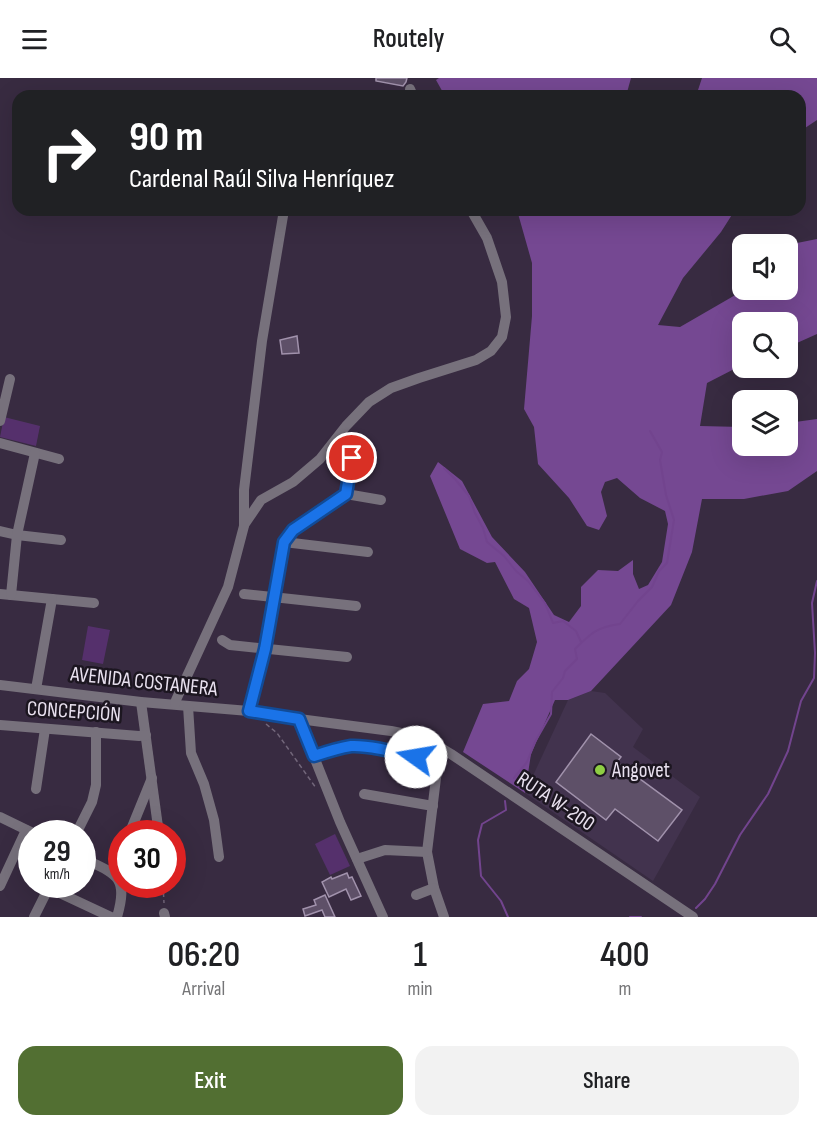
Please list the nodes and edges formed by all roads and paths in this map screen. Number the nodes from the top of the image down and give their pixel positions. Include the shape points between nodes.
1 (283, 216) edge
2 (474, 216) edge
3 (10, 379) dead end
4 (0, 421) edge
5 (0, 443) edge
6 (35, 453) junction
7 (352, 458) dead end
8 (59, 459) dead end
9 (244, 490) junction
10 (346, 494) junction
11 (261, 500) junction
12 (381, 500) dead end
13 (244, 525) junction
14 (0, 531) edge
15 (17, 535) junction
16 (61, 540) dead end
17 (284, 542) junction
18 (368, 552) dead end
19 (244, 594) dead end
20 (5, 595) edge
21 (274, 598) junction
22 (52, 599) junction
23 (94, 603) dead end
24 (356, 606) dead end
25 (222, 640) dead end
26 (265, 649) junction
27 (347, 657) dead end
28 (0, 686) edge
29 (36, 689) junction
30 (141, 702) junction
31 (175, 704) junction
32 (188, 706) junction
33 (249, 711) junction
34 (299, 719) junction
35 (0, 725) edge
36 (267, 725) dead end
37 (45, 729) junction
38 (391, 731) joint
39 (96, 732) junction
40 (146, 735) junction
41 (314, 756) junction
42 (152, 778) junction
43 (36, 789) dead end
44 (364, 794) dead end
45 (321, 795) dead end
46 (433, 806) junction
47 (0, 817) edge
48 (83, 820) edge
49 (135, 820) edge
50 (157, 820) edge
51 (18, 826) edge
52 (427, 852) junction
53 (18, 854) edge
54 (219, 857) dead end
55 (357, 859) junction
56 (96, 865) edge
57 (0, 886) edge
58 (434, 888) junction
59 (416, 895) dead end
60 (44, 898) edge
61 (72, 898) edge
62 (163, 898) edge
63 (164, 915) edge
64 (382, 915) edge
65 (34, 917) edge
66 (111, 917) edge
67 (117, 917) edge
68 (370, 917) edge
69 (444, 917) edge
70 (693, 917) edge

1 - 9 street via 262,341
2 - 11 street via 487,238 502,282 506,318 502,337 491,351 476,360 391,388 369,402 320,459 293,482
3 - 4 street
5 - 6 street
6 - 8 street
6 - 15 street
7 - 10 street
9 - 11 street
9 - 13 street
10 - 12 street
10 - 17 street via 293,530
11 - 13 street
13 - 31 street via 228,587
14 - 15 street
15 - 16 street
15 - 20 street
17 - 18 street
17 - 21 street
19 - 21 street
20 - 22 street
21 - 24 street
21 - 26 street
22 - 23 street
22 - 29 street
25 - 26 street via 230,645
26 - 27 street
26 - 33 street
28 - 29 street, AVENIDA COSTANERA
29 - 30 street, AVENIDA COSTANERA
30 - 31 street, AVENIDA COSTANERA
30 - 40 street
31 - 32 street, AVENIDA COSTANERA
32 - 33 street, AVENIDA COSTANERA
32 - 54 street via 191,753 214,820
33 - 34 street, AVENIDA COSTANERA
34 - 38 street, AVENIDA COSTANERA
34 - 41 street
35 - 37 street, CONCEPCIÓN
36 - 45 path via 277,733
37 - 39 street, CONCEPCIÓN
37 - 43 street
38 - 70 street, RUTA W-200 via 416,736 451,754
39 - 40 street, CONCEPCIÓN
39 - 48 street via 96,785
40 - 42 street
41 - 46 street via 353,746 431,761 437,770
41 - 55 street
42 - 49 street
42 - 50 street
44 - 46 street
46 - 52 street
47 - 51 street
52 - 55 street via 385,850
52 - 58 street
53 - 57 street
55 - 64 street
56 - 67 street via 111,872 122,889
58 - 59 street
58 - 69 street
60 - 65 street
61 - 66 street
62 - 63 path
64 - 68 street

